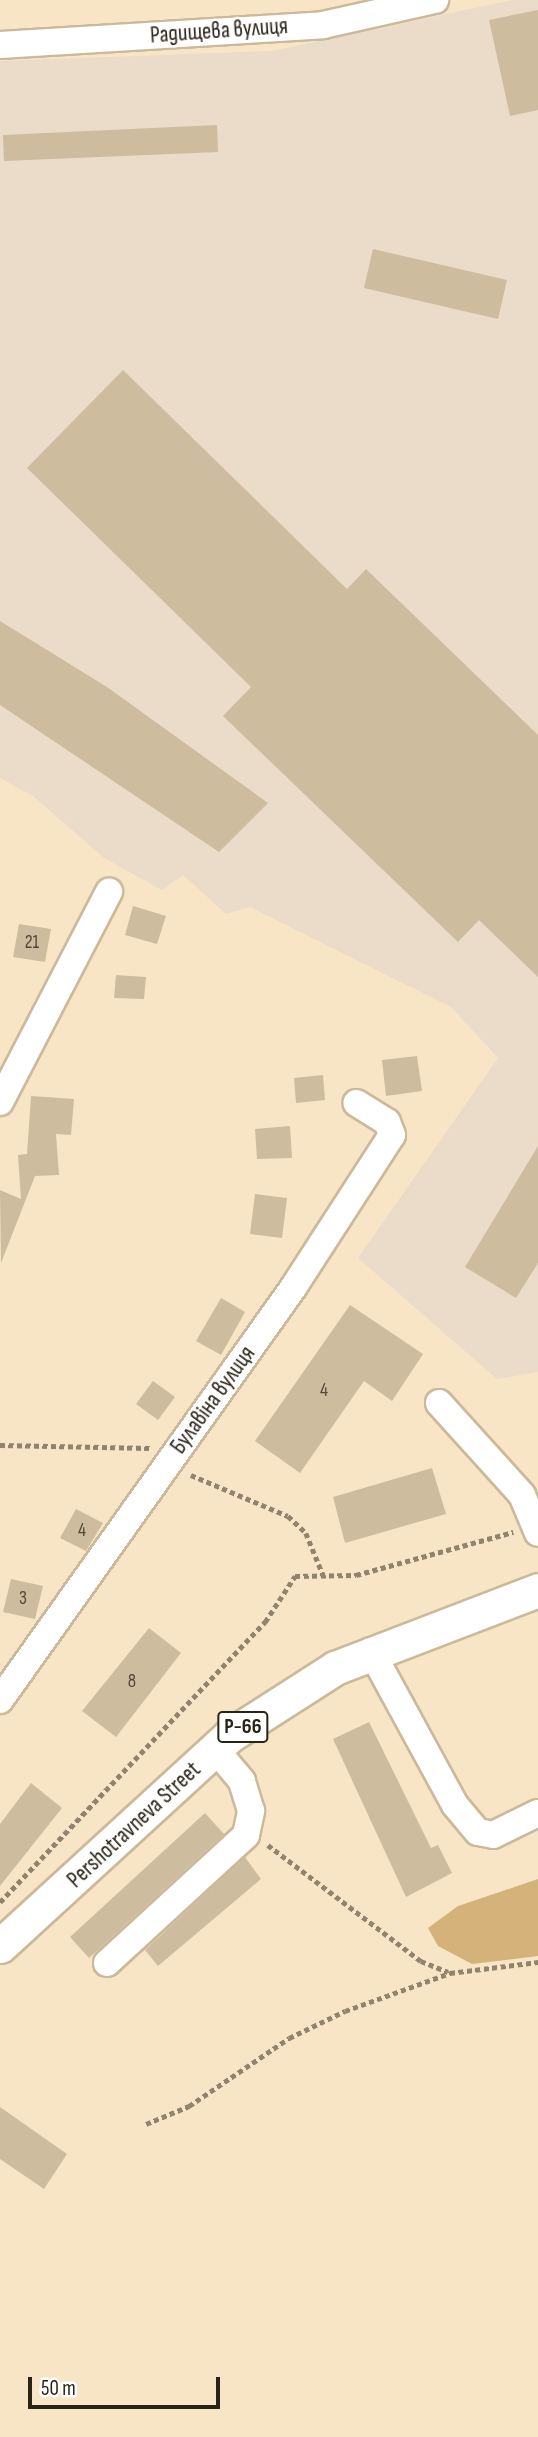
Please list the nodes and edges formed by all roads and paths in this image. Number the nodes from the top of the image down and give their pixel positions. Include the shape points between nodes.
1 (435, 0) edge
2 (0, 45) edge
3 (110, 892) dead end
4 (1, 1099) edge
5 (357, 1103) dead end
6 (439, 1403) dead end
7 (0, 1445) edge
8 (174, 1454) junction
9 (537, 1529) edge
10 (324, 1577) junction
11 (537, 1593) edge
12 (371, 1651) junction
13 (0, 1700) edge
14 (215, 1749) junction
15 (538, 1813) edge
16 (248, 1823) junction
17 (0, 1902) edge
18 (0, 1945) edge
19 (538, 1962) edge
20 (107, 1963) dead end
21 (450, 1973) junction
22 (146, 2124) dead end

1 - 2 street, Радищева вулиця via 323,25
3 - 4 street
5 - 8 street, Булавіна вулиця via 387,1122 392,1135 293,1288
6 - 9 street via 514,1485
7 - 8 path
8 - 10 path via 184,1472 288,1516 306,1533
8 - 13 street, Булавіна вулиця
9 - 10 path via 355,1576
10 - 17 path via 295,1576 265,1622
11 - 12 main road, Pershotravneva Street / Р-66
12 - 14 main road, Pershotravneva Street / Р-66 via 335,1668
12 - 15 street via 455,1805 478,1832 493,1835
14 - 16 street via 242,1781 251,1811
14 - 18 main road, Pershotravneva Street / Р-66
16 - 20 street via 246,1835
16 - 21 path via 315,1885 346,1900 421,1961
19 - 21 path
21 - 22 path via 300,2033 189,2106

